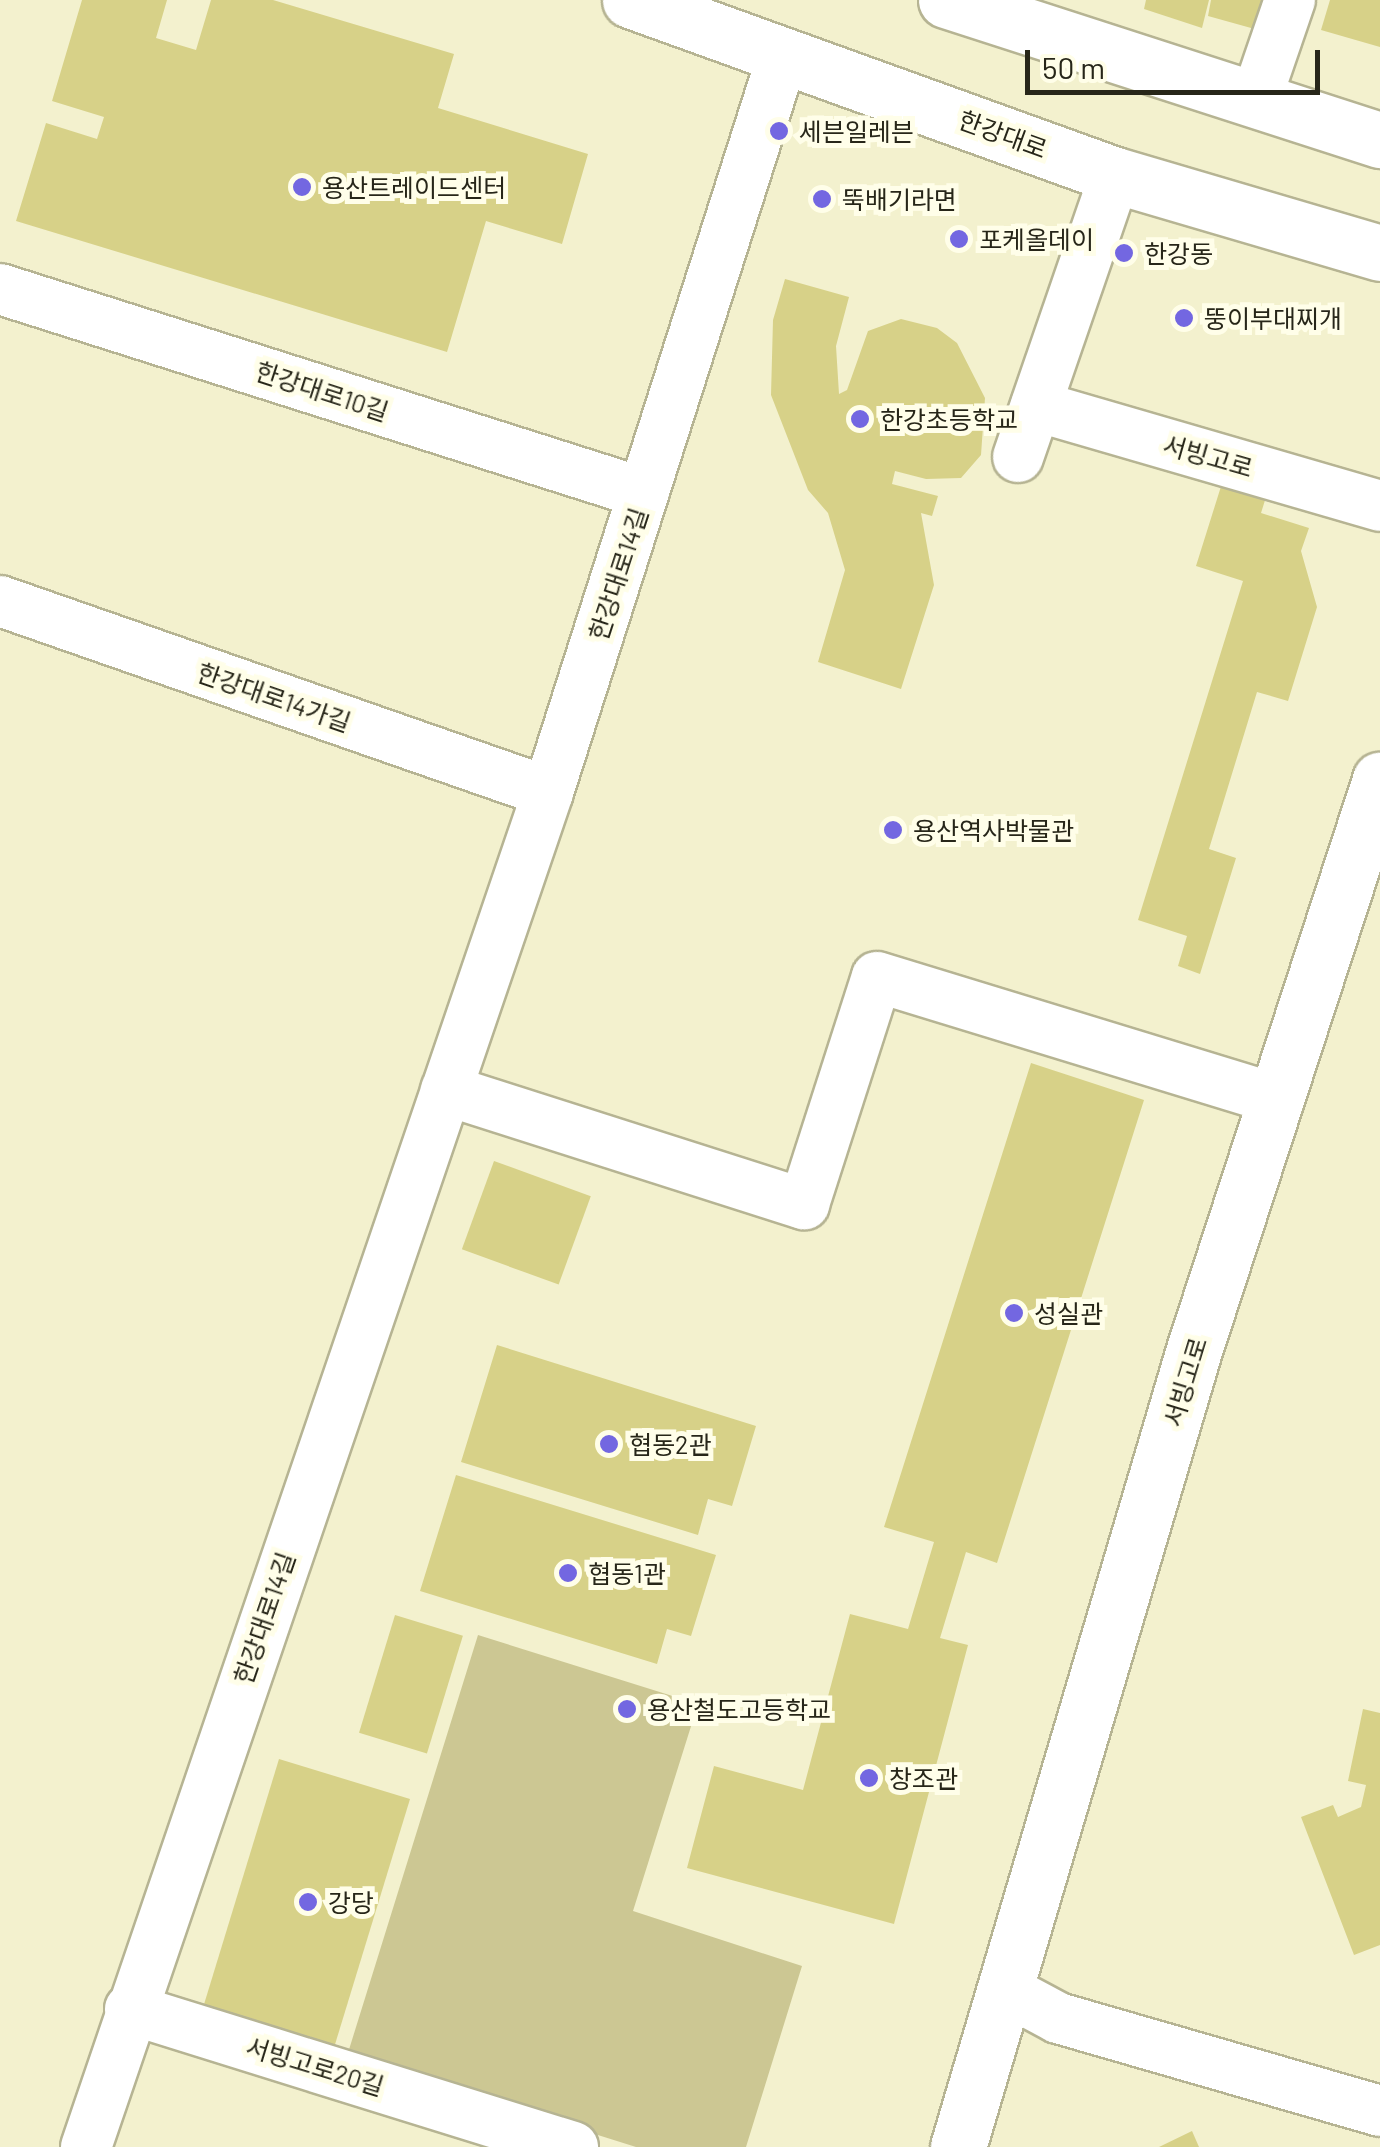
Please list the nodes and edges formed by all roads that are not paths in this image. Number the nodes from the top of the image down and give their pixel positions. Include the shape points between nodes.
1 (630, 0) edge
2 (1290, 0) edge
3 (960, 2) edge
4 (783, 56) junction
5 (1255, 102) junction
6 (1380, 140) edge
7 (1115, 175) junction
8 (1308, 232) junction
9 (1380, 253) edge
10 (1380, 270) edge
11 (0, 289) edge
12 (1036, 406) junction
13 (1018, 457) dead end
14 (643, 493) junction
15 (1380, 506) edge
16 (0, 602) edge
17 (1380, 780) edge
18 (548, 792) junction
19 (446, 1090) junction
20 (1279, 1100) junction
21 (1004, 1989) junction
22 (130, 2009) junction
23 (1380, 2112) edge
24 (497, 2135) edge
25 (86, 2147) edge
26 (573, 2147) edge
27 (958, 2147) edge

1 - 4 main road, 한강대로
2 - 5 street
3 - 5 main road
4 - 7 main road, 한강대로
4 - 14 street, 한강대로14길
5 - 6 main road
7 - 8 main road, 한강대로
7 - 12 street
8 - 9 main road, 한강대로
8 - 10 main road
11 - 14 street, 한강대로10길
12 - 13 street
12 - 15 street, 서빙고로
14 - 18 street, 한강대로14길
16 - 18 street, 한강대로14가길
17 - 20 main road, 서빙고로
18 - 19 street, 한강대로14길
19 - 20 street via 804,1204 877,977
19 - 22 street, 한강대로14길
20 - 21 main road, 서빙고로 via 1194,1350
21 - 23 street via 1058,2018
21 - 27 main road, 서빙고로
22 - 24 street, 서빙고로20길
22 - 25 street, 한강대로14길
24 - 26 street, 서빙고로20길

